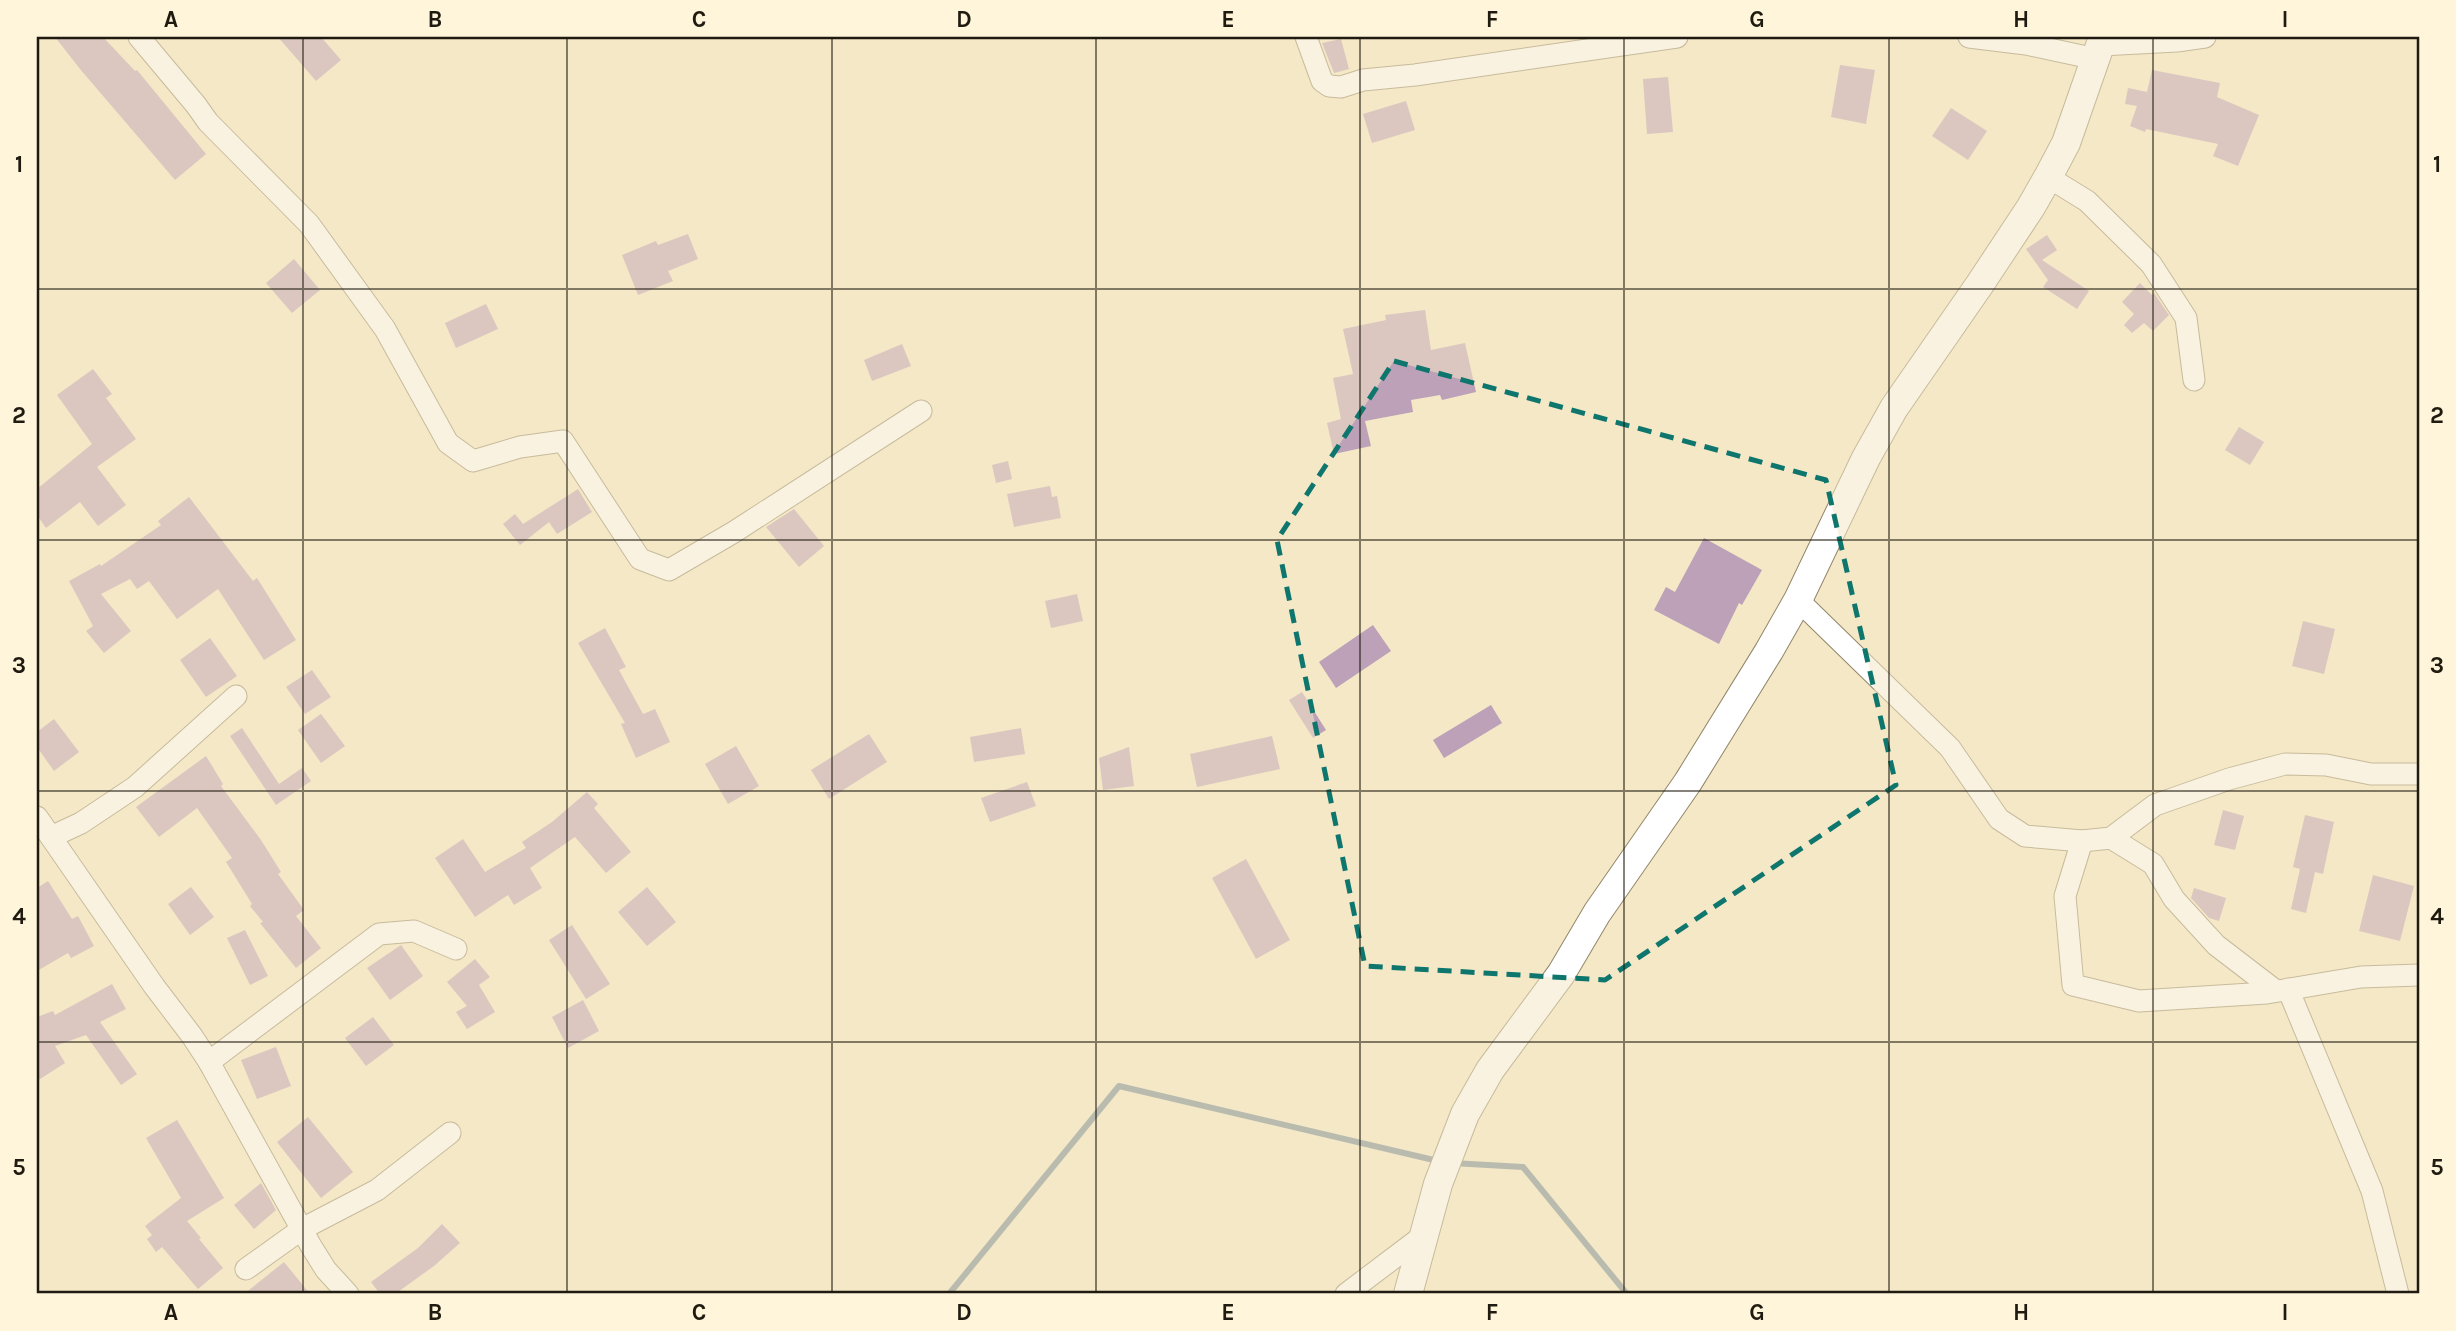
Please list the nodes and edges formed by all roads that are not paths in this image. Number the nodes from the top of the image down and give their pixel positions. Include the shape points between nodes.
1 (139, 37) edge
2 (1306, 37) edge
3 (1677, 37) edge
4 (1969, 37) edge
5 (2205, 37) edge
6 (2100, 47) edge
7 (2048, 177) junction
8 (2194, 380) dead end
9 (921, 411) dead end
10 (1798, 600) junction
11 (236, 696) dead end
12 (2419, 774) edge
13 (37, 817) edge
14 (51, 837) junction
15 (2111, 838) junction
16 (2082, 841) junction
17 (456, 949) dead end
18 (2419, 975) edge
19 (2282, 990) junction
20 (209, 1062) junction
21 (450, 1133) dead end
22 (302, 1229) junction
23 (1423, 1235) junction
24 (246, 1269) dead end
25 (348, 1294) edge
26 (1346, 1294) edge
27 (1408, 1294) edge
28 (2398, 1294) edge

1 - 9 street via 208,122 309,223 385,329 448,443 472,461 563,441 640,558 669,570
2 - 3 street via 1322,81 1341,87 1363,79
4 - 6 street
5 - 6 street
6 - 7 street via 2066,143
7 - 8 street via 2087,201 2151,264 2186,318
7 - 10 street via 1894,408
10 - 16 street via 1950,748 1999,819 2025,836
10 - 23 street via 1688,782 1597,913 1561,974 1490,1070 1465,1114
11 - 14 street via 135,787
12 - 15 street via 2371,774 2326,765 2285,764 2155,805
13 - 14 street
14 - 20 street
15 - 16 street
15 - 19 street via 2153,863 2174,899 2216,946
16 - 19 street via 2065,896 2073,985 2139,1001
17 - 20 street via 414,931 379,934
18 - 19 street via 2361,977
19 - 28 street via 2372,1191
20 - 22 street
21 - 22 street via 377,1190
22 - 24 street
22 - 25 street via 326,1270
23 - 26 street
23 - 27 street

